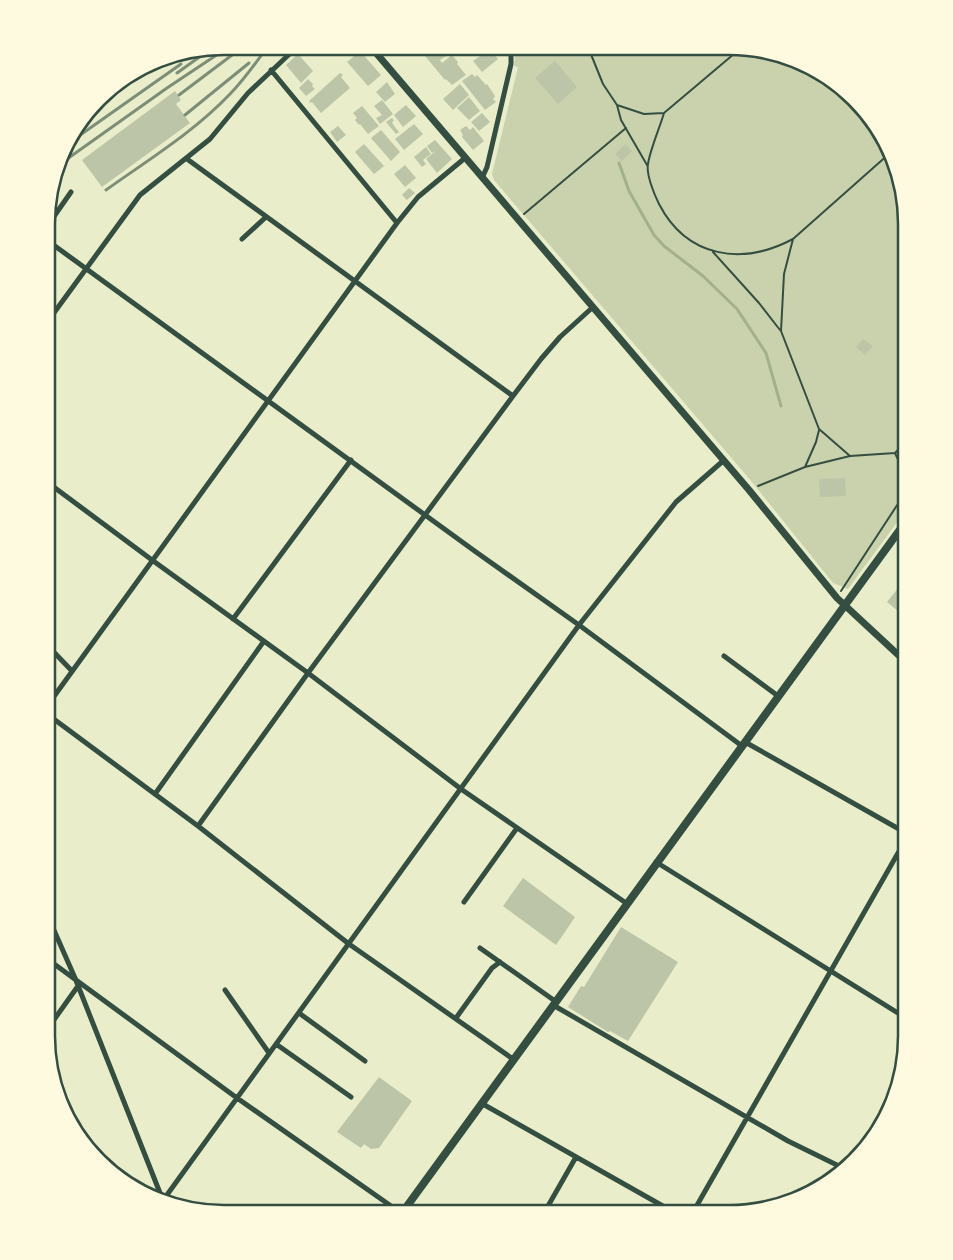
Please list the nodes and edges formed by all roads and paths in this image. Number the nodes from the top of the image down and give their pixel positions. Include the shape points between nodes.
1 (288, 55) edge
2 (378, 55) edge
3 (511, 55) edge
4 (591, 55) edge
5 (733, 55) edge
6 (271, 70) junction
7 (616, 105) junction
8 (664, 113) junction
9 (626, 128) junction
10 (466, 158) junction
11 (885, 158) edge
12 (187, 159) junction
13 (647, 165) junction
14 (483, 176) junction
15 (71, 192) dead end
16 (55, 214) edge
17 (522, 215) dead end
18 (266, 217) junction
19 (397, 222) junction
20 (242, 239) dead end
21 (793, 239) junction
22 (55, 247) edge
23 (712, 252) junction
24 (86, 268) junction
25 (356, 282) junction
26 (593, 307) junction
27 (55, 311) edge
28 (781, 331) junction
29 (512, 396) junction
30 (269, 402) junction
31 (819, 429) junction
32 (898, 450) edge
33 (895, 453) junction
34 (850, 456) junction
35 (351, 460) junction
36 (898, 460) edge
37 (723, 461) junction
38 (805, 467) junction
39 (55, 488) edge
40 (754, 488) dead end
41 (898, 504) edge
42 (425, 515) junction
43 (898, 532) edge
44 (152, 560) junction
45 (837, 598) junction
46 (844, 606) junction
47 (233, 619) junction
48 (579, 624) junction
49 (264, 641) junction
50 (55, 653) edge
51 (724, 656) dead end
52 (898, 656) edge
53 (72, 671) junction
54 (308, 673) junction
55 (55, 695) edge
56 (778, 696) junction
57 (55, 720) edge
58 (744, 744) junction
59 (461, 789) junction
60 (155, 794) junction
61 (198, 826) junction
62 (517, 828) junction
63 (898, 829) edge
64 (898, 852) edge
65 (656, 862) junction
66 (464, 902) dead end
67 (626, 903) junction
68 (55, 932) edge
69 (349, 944) junction
70 (480, 948) dead end
71 (500, 962) junction
72 (55, 964) edge
73 (831, 970) junction
74 (75, 978) junction
75 (78, 986) junction
76 (225, 990) dead end
77 (554, 1003) junction
78 (299, 1013) junction
79 (898, 1013) edge
80 (55, 1018) edge
81 (456, 1018) junction
82 (276, 1044) junction
83 (269, 1053) junction
84 (513, 1059) junction
85 (365, 1061) dead end
86 (237, 1098) junction
87 (351, 1098) dead end
88 (481, 1102) junction
89 (747, 1117) junction
90 (576, 1157) junction
91 (837, 1166) edge
92 (161, 1193) edge
93 (166, 1194) edge
94 (390, 1205) edge
95 (407, 1205) edge
96 (549, 1205) edge
97 (660, 1205) edge
98 (697, 1205) edge

1 - 6 street
2 - 10 street
3 - 14 street
4 - 7 path
5 - 8 path
6 - 12 street
6 - 19 street
7 - 8 path via 644,114
7 - 9 path
8 - 13 path
9 - 13 path
9 - 17 path
10 - 14 street
10 - 19 street via 418,197
11 - 21 path
12 - 18 street
12 - 24 street via 140,195
13 - 23 path via 653,192 670,222
14 - 26 street
15 - 16 street
18 - 20 street
18 - 25 street
19 - 25 street
21 - 23 path via 762,252 732,255
21 - 28 path via 784,274
22 - 24 street
23 - 28 path
24 - 27 street
24 - 30 street
25 - 29 street
25 - 30 street
26 - 29 street via 547,351
26 - 37 street
28 - 31 path
29 - 42 street
30 - 35 street
30 - 44 street
31 - 34 path
31 - 38 path
32 - 33 path
33 - 34 path
33 - 36 path
34 - 38 path
35 - 42 street
35 - 47 street
37 - 45 street
37 - 48 street via 676,502
38 - 40 path
39 - 44 street
41 - 45 path
42 - 48 street
42 - 54 street
43 - 46 main road
44 - 47 street
44 - 53 street
45 - 46 street
46 - 52 street
46 - 56 main road
47 - 49 street
48 - 58 street
48 - 59 street
49 - 54 street
49 - 60 street
50 - 53 street
51 - 56 street
53 - 55 street
54 - 59 street
54 - 61 street
56 - 58 main road
57 - 60 street
58 - 63 street
58 - 65 main road
59 - 62 street
59 - 69 street
60 - 61 street
61 - 69 street
62 - 66 street
62 - 67 street
64 - 73 street
65 - 67 main road
65 - 73 street
67 - 77 main road
68 - 74 street
69 - 78 street
69 - 81 street
70 - 71 street
71 - 77 street
71 - 81 street via 492,968
72 - 74 street
73 - 79 street
73 - 89 street
74 - 75 street
74 - 86 street
75 - 80 street
75 - 92 street
76 - 83 street
77 - 84 main road
77 - 89 street
78 - 82 street
78 - 85 street
81 - 84 street
82 - 83 street
82 - 87 street
83 - 86 street
84 - 88 main road
86 - 93 street
86 - 94 street
88 - 90 street
88 - 95 main road
89 - 91 street
89 - 98 street
90 - 96 street
90 - 97 street

